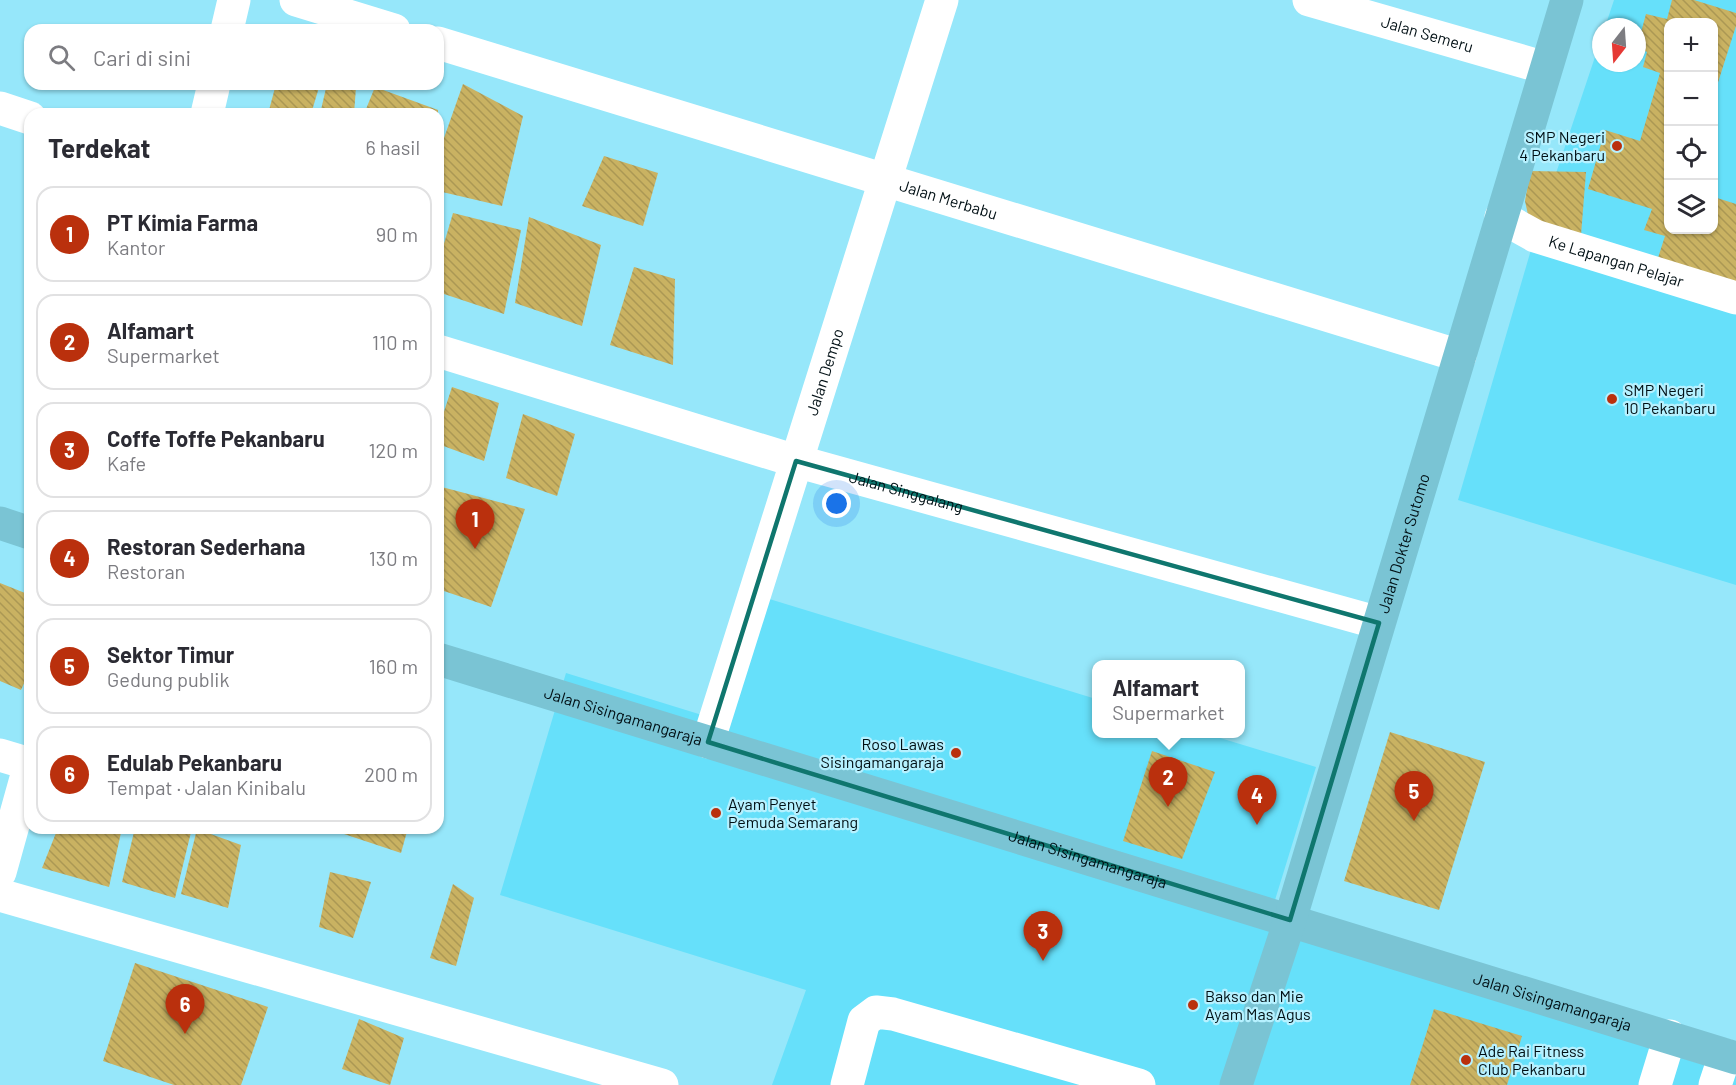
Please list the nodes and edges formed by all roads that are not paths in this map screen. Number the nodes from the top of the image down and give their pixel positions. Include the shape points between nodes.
1 (234, 0) edge
2 (296, 0) edge
3 (942, 0) edge
4 (1309, 0) edge
5 (1567, 0) edge
6 (228, 24) edge
7 (374, 24) edge
8 (444, 46) edge
9 (1546, 68) junction
10 (213, 90) edge
11 (0, 108) edge
12 (208, 108) edge
13 (24, 116) edge
14 (885, 180) junction
15 (1501, 217) junction
16 (1736, 298) edge
17 (444, 353) edge
18 (1460, 356) junction
19 (796, 461) junction
20 (0, 523) edge
21 (24, 531) edge
22 (1379, 623) junction
23 (444, 661) edge
24 (708, 742) junction
25 (0, 755) edge
26 (24, 762) edge
27 (24, 786) edge
28 (0, 872) edge
29 (0, 895) edge
30 (1290, 920) junction
31 (1670, 1036) junction
32 (1731, 1056) edge
33 (1135, 1084) edge
34 (662, 1085) edge
35 (848, 1085) edge
36 (1236, 1085) edge
37 (1655, 1085) edge
38 (1715, 1085) edge

1 - 6 street
2 - 7 street
3 - 14 street, Jalan Dempo
4 - 9 street, Jalan Semeru
5 - 9 main road, Jalan Dokter Sutomo
8 - 14 street, Jalan Merbabu
9 - 15 main road, Jalan Dokter Sutomo
10 - 12 street
11 - 13 street
14 - 18 street, Jalan Merbabu
14 - 19 street, Jalan Dempo
15 - 16 street, Ke Lapangan Pelajar via 1535,236
15 - 18 main road, Jalan Dokter Sutomo
17 - 19 street, Jalan Singgalang
18 - 22 main road, Jalan Dokter Sutomo
19 - 22 street, Jalan Singgalang
19 - 24 street, Jalan Dempo
20 - 21 main road
22 - 30 main road, Jalan Dokter Sutomo
23 - 24 main road, Jalan Sisingamangaraja
24 - 30 main road, Jalan Sisingamangaraja
25 - 26 street
27 - 28 street
29 - 34 street
30 - 31 main road, Jalan Sisingamangaraja
30 - 36 main road, Jalan Dokter Sutomo
31 - 32 main road, Jalan Sisingamangaraja
31 - 37 street
32 - 38 street
33 - 35 street via 876,1012 864,1022

